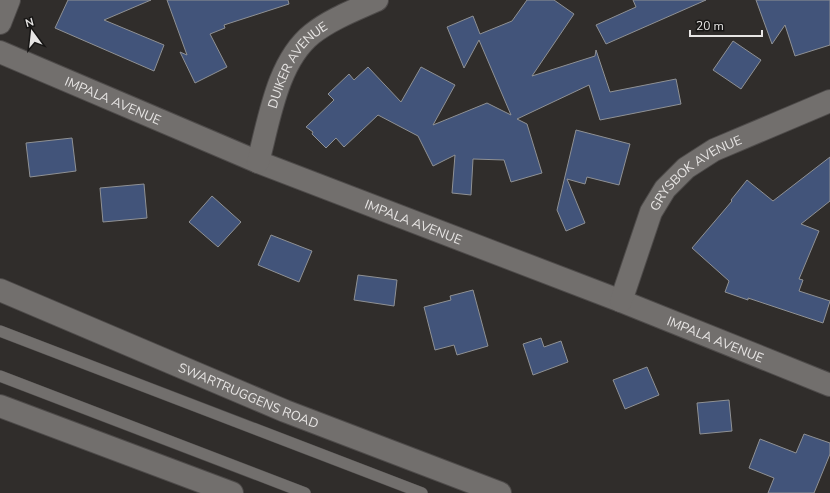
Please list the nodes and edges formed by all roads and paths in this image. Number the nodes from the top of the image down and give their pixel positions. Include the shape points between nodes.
1 (9, 0) edge
2 (377, 0) edge
3 (0, 23) edge
4 (0, 52) edge
5 (830, 101) edge
6 (258, 162) junction
7 (0, 290) edge
8 (621, 302) junction
9 (0, 332) edge
10 (0, 376) edge
11 (830, 385) edge
12 (0, 406) edge
13 (232, 493) edge
14 (305, 493) edge
15 (422, 493) edge
16 (500, 493) edge

1 - 3 street
2 - 6 street, DUIKER AVENUE via 330,22 311,35 292,57 278,87
4 - 6 street, IMPALA AVENUE
5 - 8 street, GRYSBOK AVENUE via 714,150 686,168 665,189 651,212
6 - 8 street, IMPALA AVENUE
7 - 16 street, SWARTRUGGENS ROAD via 285,410
8 - 11 street, IMPALA AVENUE
9 - 15 lane
10 - 14 lane
12 - 13 street

